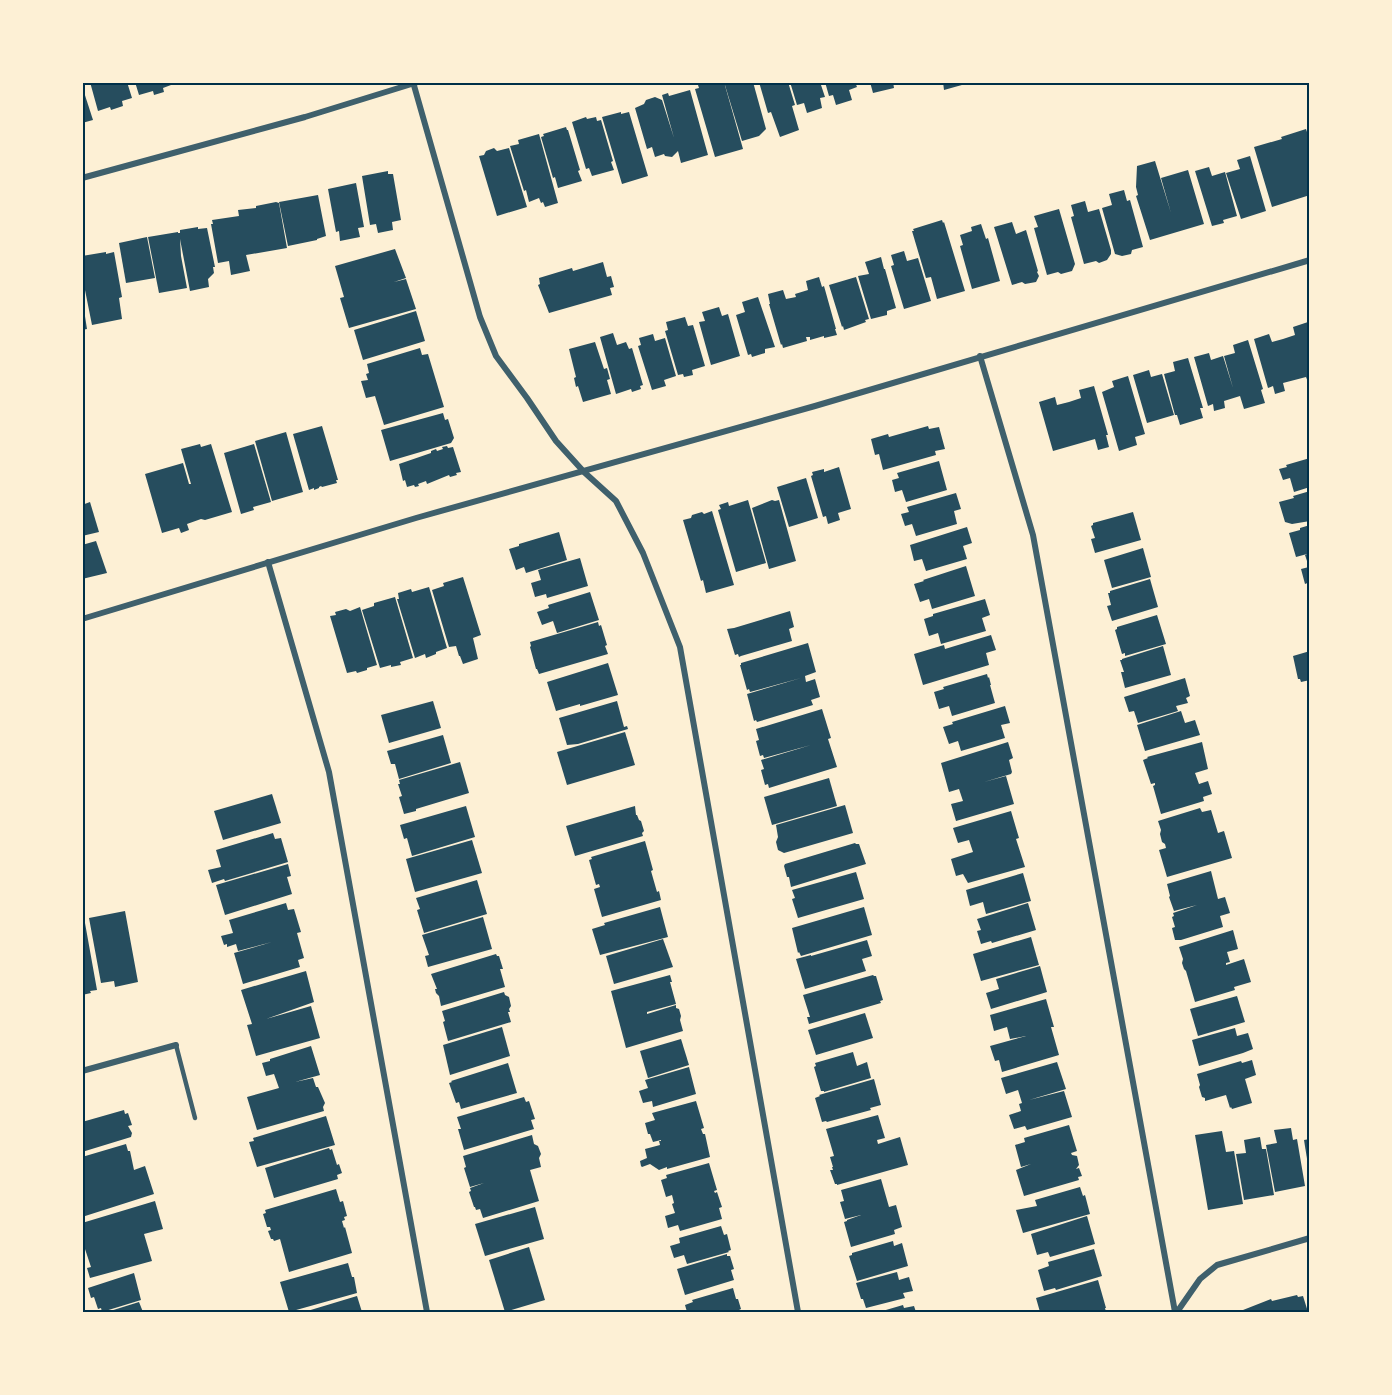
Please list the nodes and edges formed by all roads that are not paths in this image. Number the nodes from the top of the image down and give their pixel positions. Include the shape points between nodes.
1 (415, 83) edge
2 (82, 178) edge
3 (1310, 260) edge
4 (980, 356) junction
5 (584, 472) junction
6 (268, 562) junction
7 (82, 619) edge
8 (176, 1045) joint
9 (82, 1071) edge
10 (195, 1118) dead end
11 (1310, 1238) edge
12 (427, 1312) edge
13 (798, 1312) edge
14 (1176, 1312) edge

1 - 2 street
1 - 5 street via 480,317 496,356 556,441
3 - 4 street
4 - 5 street
4 - 14 street via 1033,535
5 - 6 street
5 - 13 street via 616,501 643,554 680,647
6 - 7 street
6 - 12 street via 329,772
8 - 9 street
8 - 10 lane
11 - 14 street via 1217,1265 1200,1279

